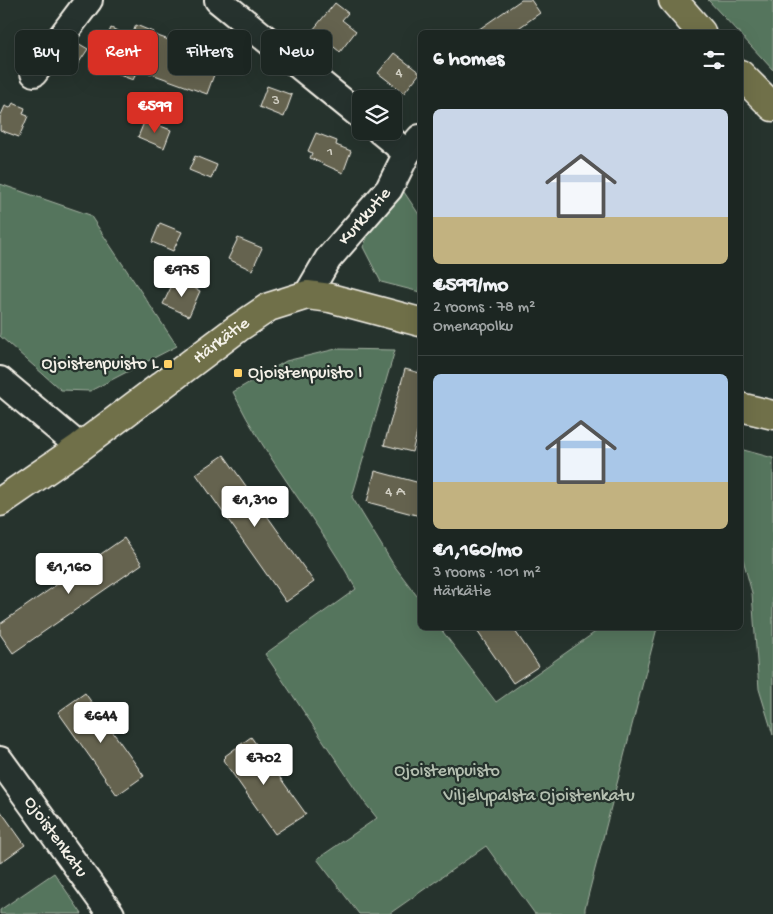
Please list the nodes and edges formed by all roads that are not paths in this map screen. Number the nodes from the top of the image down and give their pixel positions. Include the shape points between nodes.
1 (89, 0) edge
2 (218, 0) edge
3 (673, 0) edge
4 (66, 30) edge
5 (695, 30) edge
6 (743, 77) edge
7 (773, 108) edge
8 (352, 109) edge
9 (400, 140) edge
10 (413, 146) edge
11 (307, 295) junction
12 (418, 321) edge
13 (0, 380) edge
14 (743, 407) edge
15 (773, 415) edge
16 (80, 447) junction
17 (0, 502) edge
18 (0, 760) edge
19 (111, 914) edge

1 - 4 street
2 - 8 street
3 - 5 main road
6 - 7 main road
9 - 10 street
10 - 11 street, Kurkkutie via 389,189 328,259
11 - 12 main road, Härkätie
11 - 16 main road, Härkätie via 270,307 238,328
13 - 16 street
14 - 15 main road
16 - 17 main road, Härkätie
18 - 19 street, Ojoistenkatu

